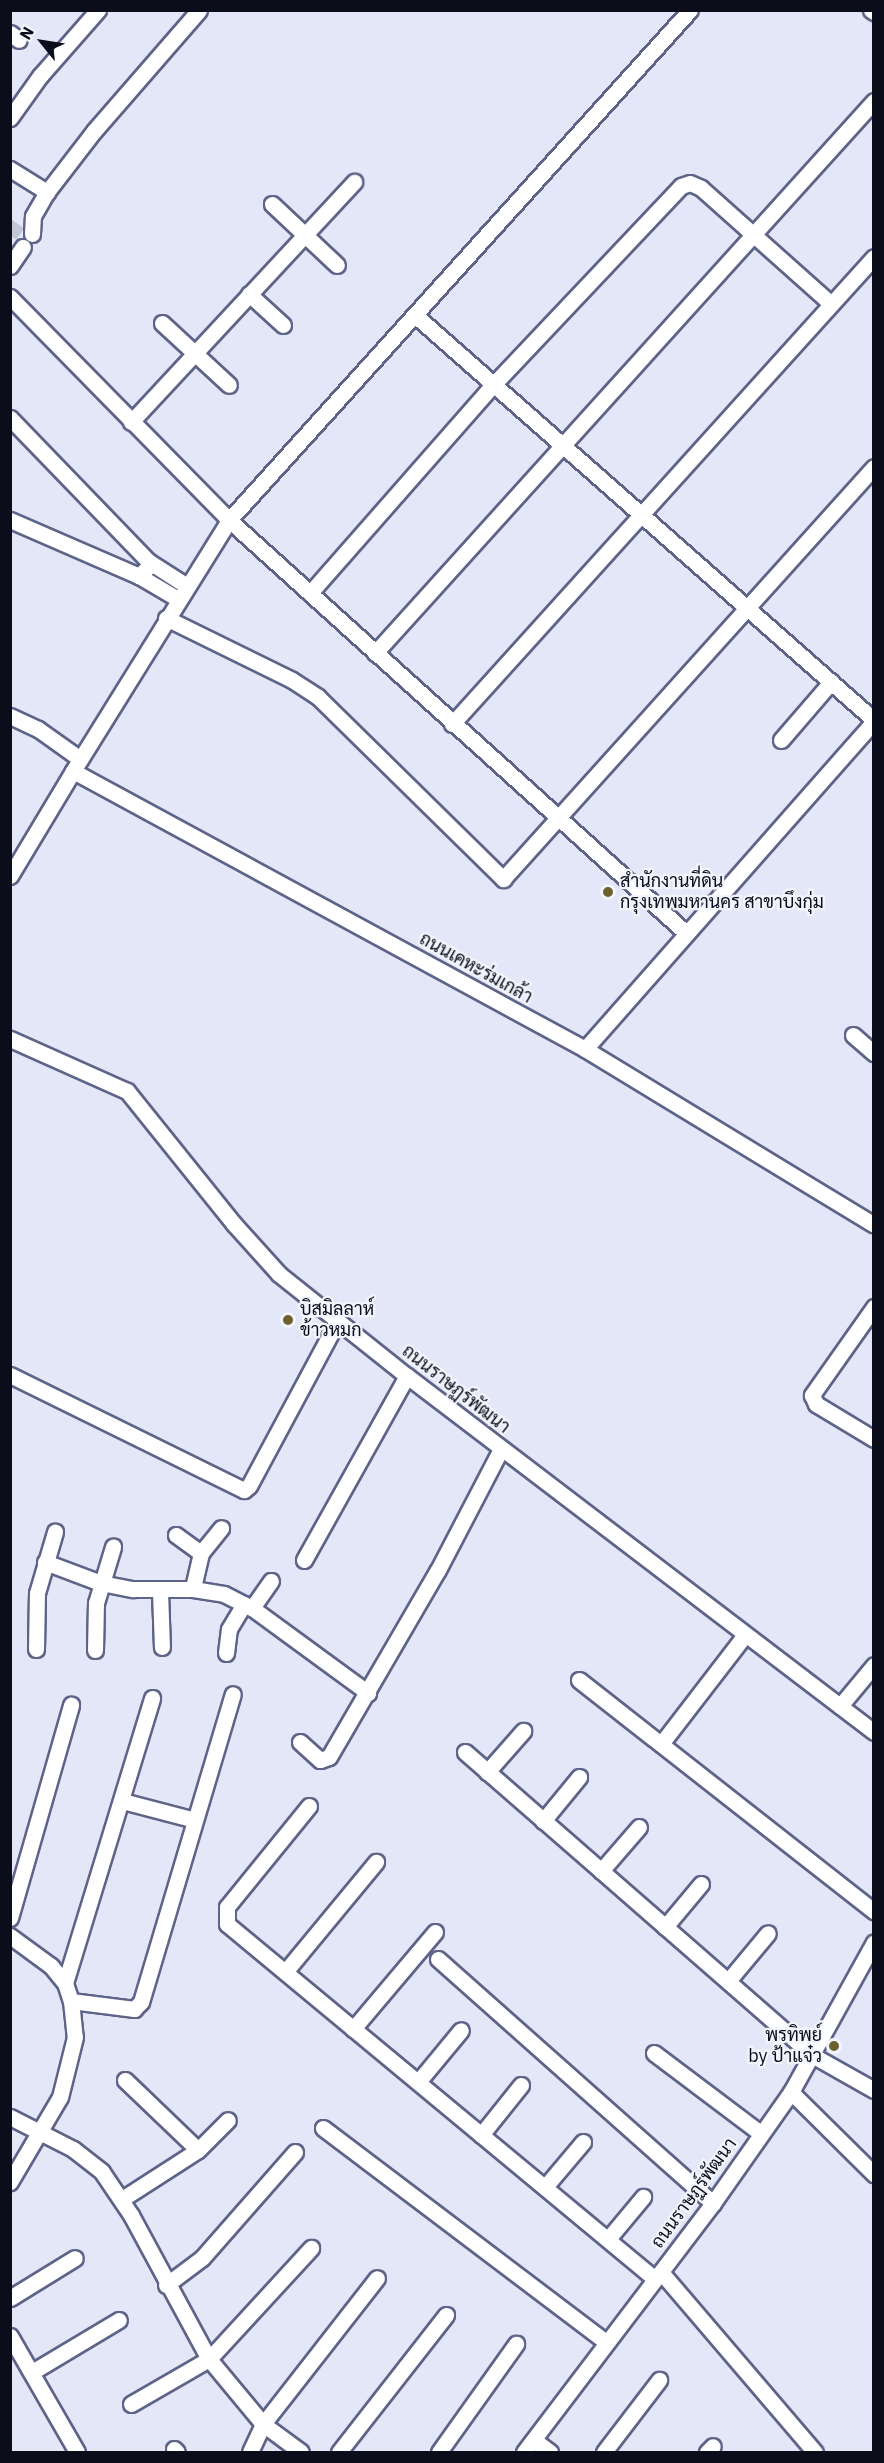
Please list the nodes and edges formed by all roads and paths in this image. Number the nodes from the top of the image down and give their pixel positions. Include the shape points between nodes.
1 (98, 10) edge
2 (199, 10) edge
3 (690, 10) edge
4 (873, 101) edge
5 (10, 118) edge
6 (10, 169) edge
7 (354, 182) dead end
8 (47, 192) junction
9 (272, 204) dead end
10 (33, 216) junction
11 (18, 224) tunnel mouth
12 (32, 234) tunnel mouth
13 (303, 235) junction
14 (754, 235) junction
15 (23, 248) dead end
16 (873, 257) edge
17 (337, 265) dead end
18 (10, 266) edge
19 (249, 294) junction
20 (10, 297) edge
21 (831, 304) junction
22 (416, 316) junction
23 (162, 323) dead end
24 (284, 325) dead end
25 (194, 354) junction
26 (229, 386) dead end
27 (492, 386) junction
28 (10, 418) edge
29 (131, 422) junction
30 (562, 447) junction
31 (873, 467) edge
32 (640, 516) junction
33 (10, 520) edge
34 (229, 520) junction
35 (148, 561) junction
36 (139, 576) junction
37 (187, 586) junction
38 (310, 593) junction
39 (178, 599) junction
40 (747, 610) junction
41 (166, 618) junction
42 (375, 653) junction
43 (831, 682) junction
44 (10, 716) edge
45 (873, 720) edge
46 (452, 724) junction
47 (781, 740) dead end
48 (76, 765) junction
49 (558, 819) junction
50 (10, 876) edge
51 (684, 932) junction
52 (853, 1035) dead end
53 (10, 1039) edge
54 (585, 1049) junction
55 (873, 1053) edge
56 (873, 1224) edge
57 (873, 1307) edge
58 (338, 1322) junction
59 (10, 1375) edge
60 (407, 1376) junction
61 (873, 1439) edge
62 (501, 1449) junction
63 (221, 1528) dead end
64 (55, 1532) dead end
65 (176, 1535) dead end
66 (113, 1547) dead end
67 (201, 1553) junction
68 (304, 1560) dead end
69 (45, 1562) junction
70 (272, 1581) dead end
71 (101, 1583) junction
72 (193, 1589) junction
73 (160, 1591) junction
74 (248, 1606) junction
75 (745, 1635) junction
76 (162, 1647) dead end
77 (36, 1649) dead end
78 (95, 1650) dead end
79 (226, 1653) dead end
80 (873, 1665) edge
81 (579, 1680) dead end
82 (368, 1693) junction
83 (232, 1694) dead end
84 (152, 1698) dead end
85 (71, 1705) dead end
86 (840, 1706) junction
87 (873, 1729) edge
88 (523, 1731) dead end
89 (300, 1742) dead end
90 (661, 1744) junction
91 (465, 1752) dead end
92 (488, 1772) junction
93 (579, 1777) dead end
94 (122, 1801) junction
95 (309, 1806) dead end
96 (195, 1820) junction
97 (543, 1821) junction
98 (639, 1827) dead end
99 (376, 1862) dead end
100 (602, 1871) junction
101 (701, 1884) dead end
102 (873, 1911) edge
103 (10, 1918) edge
104 (665, 1927) junction
105 (435, 1932) dead end
106 (768, 1933) dead end
107 (10, 1936) edge
108 (873, 1942) edge
109 (438, 1959) dead end
110 (285, 1972) junction
111 (728, 1981) junction
112 (65, 1983) junction
113 (71, 2001) junction
114 (353, 2029) junction
115 (461, 2030) dead end
116 (654, 2053) dead end
117 (812, 2055) junction
118 (125, 2080) dead end
119 (417, 2082) junction
120 (521, 2085) dead end
121 (873, 2090) edge
122 (791, 2092) junction
123 (10, 2116) edge
124 (228, 2120) dead end
125 (323, 2128) dead end
126 (43, 2132) junction
127 (760, 2133) junction
128 (481, 2135) junction
129 (583, 2142) dead end
130 (198, 2150) junction
131 (295, 2152) dead end
132 (872, 2168) edge
133 (10, 2182) edge
134 (545, 2187) junction
135 (643, 2197) dead end
136 (122, 2199) junction
137 (713, 2203) junction
138 (608, 2239) junction
139 (311, 2248) dead end
140 (75, 2258) dead end
141 (658, 2276) junction
142 (377, 2278) dead end
143 (167, 2284) junction
144 (10, 2298) edge
145 (446, 2315) dead end
146 (119, 2320) dead end
147 (10, 2336) edge
148 (606, 2342) junction
149 (516, 2344) dead end
150 (208, 2359) junction
151 (32, 2372) junction
152 (659, 2380) dead end
153 (131, 2404) dead end
154 (263, 2424) junction
155 (534, 2440) junction
156 (77, 2452) edge
157 (250, 2452) edge
158 (301, 2452) edge
159 (339, 2452) edge
160 (439, 2452) edge
161 (524, 2452) edge
162 (550, 2452) edge
163 (604, 2452) edge
164 (815, 2452) edge

1 - 5 street via 40,76
2 - 8 street via 94,131
3 - 22 street
4 - 14 street
6 - 8 street
7 - 13 street
8 - 10 street
9 - 13 street
10 - 11 street
10 - 12 street
13 - 17 street
13 - 19 street
14 - 21 street
14 - 27 street via 701,188 690,183 681,186
14 - 30 street
15 - 18 street
16 - 21 street
19 - 24 street
19 - 25 street
20 - 29 street
21 - 32 street
22 - 27 street
22 - 34 street
23 - 25 street
25 - 26 street
25 - 29 street
27 - 30 street
27 - 38 street
28 - 35 street
29 - 34 street
30 - 32 street
30 - 42 street
31 - 40 street
32 - 40 street
32 - 46 street
33 - 36 street
34 - 37 street
34 - 38 street
35 - 36 street via 146,573
35 - 37 street
36 - 39 street
37 - 39 street
38 - 42 street
39 - 41 street
40 - 43 street
40 - 49 street
41 - 48 street
41 - 49 street via 292,680 318,697 503,879
42 - 46 street
43 - 45 street
43 - 47 street
44 - 48 street, ถนนเคหะร่มเกล้า via 58,741
45 - 51 street
46 - 49 street
48 - 50 street
48 - 54 street, ถนนเคหะร่มเกล้า
49 - 51 street
51 - 54 street
52 - 55 street
53 - 58 street, ถนนราษฏร์พัฒนา via 127,1091 254,1248
54 - 56 street, ถนนเคหะร่มเกล้า
57 - 61 street via 812,1395 828,1412
58 - 59 street via 244,1490
58 - 60 street, ถนนราษฏร์พัฒนา
60 - 62 street, ถนนราษฏร์พัฒนา
60 - 68 street
62 - 75 street, ถนนราษฏร์พัฒนา
62 - 82 street
63 - 67 street
64 - 69 street
65 - 67 street
66 - 71 street
67 - 72 street
69 - 71 street
69 - 77 street via 35,1616
70 - 74 street
71 - 73 street
71 - 78 street
72 - 73 street
72 - 74 street via 224,1594
73 - 76 street
74 - 79 street via 229,1629
74 - 82 street
75 - 86 street, ถนนราษฏร์พัฒนา
75 - 90 street
80 - 86 street
81 - 90 street
82 - 89 street via 327,1760 321,1760
83 - 96 street
84 - 94 street
85 - 103 street
86 - 87 street, ถนนราษฏร์พัฒนา
88 - 92 street
90 - 102 street
91 - 92 street
92 - 97 street
93 - 97 street
94 - 96 street
94 - 112 street
95 - 110 street via 224,1913 227,1924
96 - 113 street via 138,2007
97 - 100 street
98 - 100 street
99 - 110 street
100 - 104 street
101 - 104 street
104 - 111 street
105 - 114 street
106 - 111 street
107 - 112 street via 44,1960
108 - 117 street, ถนนราษฏร์พัฒนา
109 - 137 street
110 - 114 street
111 - 117 street
112 - 113 street
113 - 126 street via 75,2037 68,2078
114 - 119 street
115 - 119 street
116 - 127 street
117 - 121 street
117 - 122 street, ถนนราษฏร์พัฒนา
118 - 130 street
119 - 128 street
120 - 128 street
122 - 127 street, ถนนราษฏร์พัฒนา
122 - 132 street
123 - 126 street
124 - 130 street
125 - 148 street
126 - 133 street
126 - 136 street via 92,2161
127 - 137 street, ถนนราษฏร์พัฒนา
128 - 134 street
129 - 134 street
130 - 136 street
131 - 143 street via 211,2250
134 - 138 street
135 - 138 street
136 - 143 street
137 - 141 street, ถนนราษฏร์พัฒนา
138 - 141 street
139 - 150 street
140 - 144 street
141 - 148 street, ถนนราษฏร์พัฒนา
141 - 164 street
142 - 154 street
143 - 150 street
145 - 159 street
146 - 151 street
147 - 151 street
148 - 155 street, ถนนราษฏร์พัฒนา
149 - 160 street
150 - 153 street
150 - 154 street
151 - 156 street
152 - 163 street
154 - 157 street
154 - 158 street
155 - 161 street, ถนนราษฏร์พัฒนา
155 - 162 street

